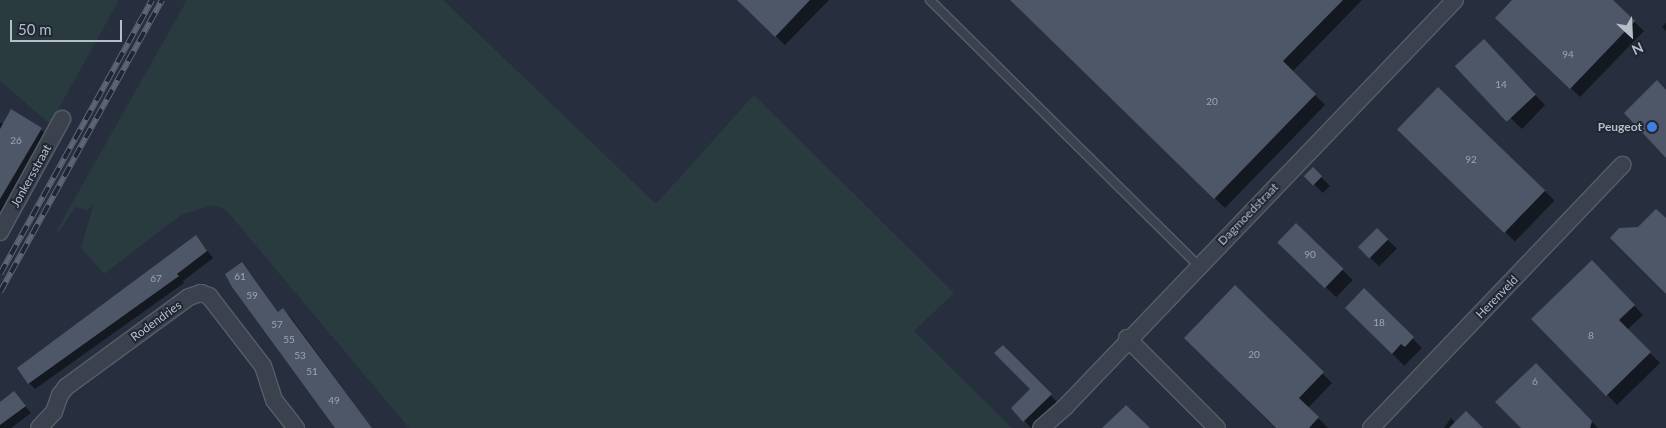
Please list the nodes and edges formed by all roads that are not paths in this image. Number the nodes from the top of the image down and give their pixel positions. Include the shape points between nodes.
1 (930, 0) edge
2 (1455, 0) edge
3 (62, 119) dead end
4 (1622, 165) dead end
5 (0, 232) edge
6 (1198, 266) junction
7 (1127, 338) junction
8 (39, 428) edge
9 (296, 428) edge
10 (1041, 428) edge
11 (1217, 428) edge
12 (1371, 428) edge

1 - 6 lane
2 - 6 street, Dagmoedstraat
3 - 5 street, Jonkersstraat
4 - 12 street, Herenveld
6 - 7 street, Dagmoedstraat
7 - 10 street, Dagmoedstraat via 1066,406
7 - 11 street
8 - 9 street, Rodendries via 54,412 66,387 189,297 201,293 209,296 264,366 274,400

